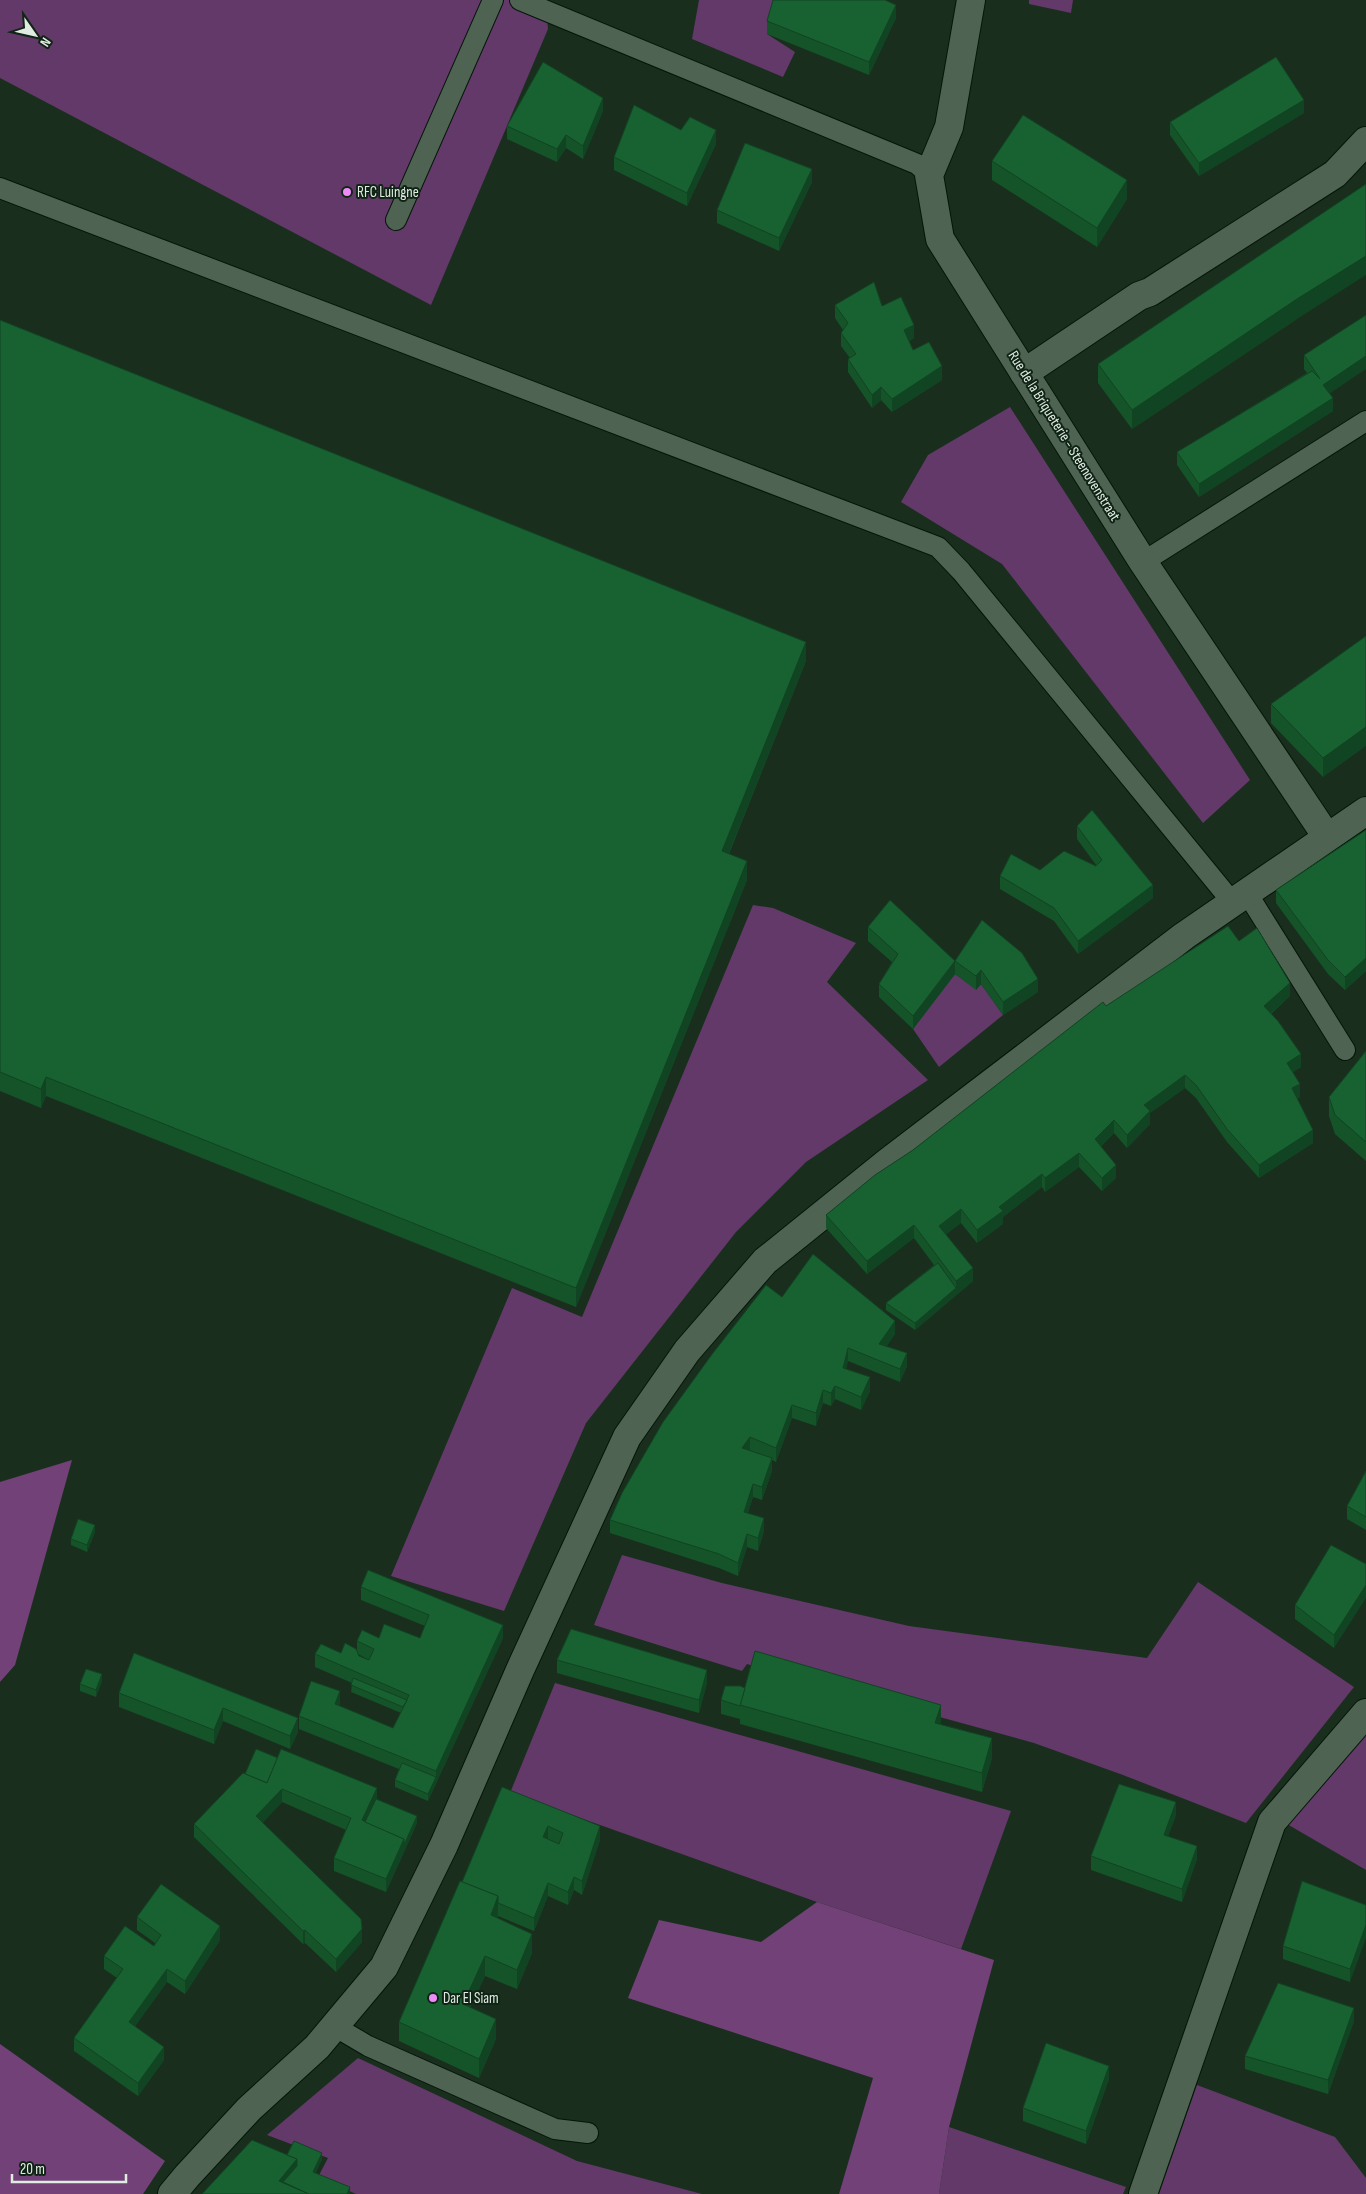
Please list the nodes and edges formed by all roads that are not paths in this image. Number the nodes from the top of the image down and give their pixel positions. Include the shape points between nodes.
1 (493, 0) edge
2 (520, 0) edge
3 (971, 0) edge
4 (1366, 141) edge
5 (929, 175) junction
6 (0, 188) edge
7 (396, 220) dead end
8 (1024, 373) junction
9 (1366, 421) edge
10 (1144, 562) junction
11 (1366, 811) edge
12 (1327, 837) junction
13 (1240, 898) junction
14 (1345, 1050) dead end
15 (1366, 1714) edge
16 (334, 2026) junction
17 (588, 2133) dead end
18 (172, 2194) edge
19 (1143, 2194) edge

1 - 7 lane
2 - 5 lane via 916,164
3 - 5 street via 949,127
4 - 8 street via 1336,174 1139,296
5 - 8 street, Rue de la Briqueterie - Steenovenstraat via 940,239
6 - 13 lane via 938,547
8 - 10 street, Rue de la Briqueterie - Steenovenstraat
9 - 10 lane
10 - 12 street, Rue de la Briqueterie - Steenovenstraat
11 - 12 street
12 - 13 street
13 - 14 lane
13 - 16 street via 1184,936 764,1261 687,1352 627,1437 444,1845 384,1967
15 - 19 street via 1272,1822
16 - 17 lane via 368,2046 555,2129
16 - 18 street via 317,2047 249,2109

